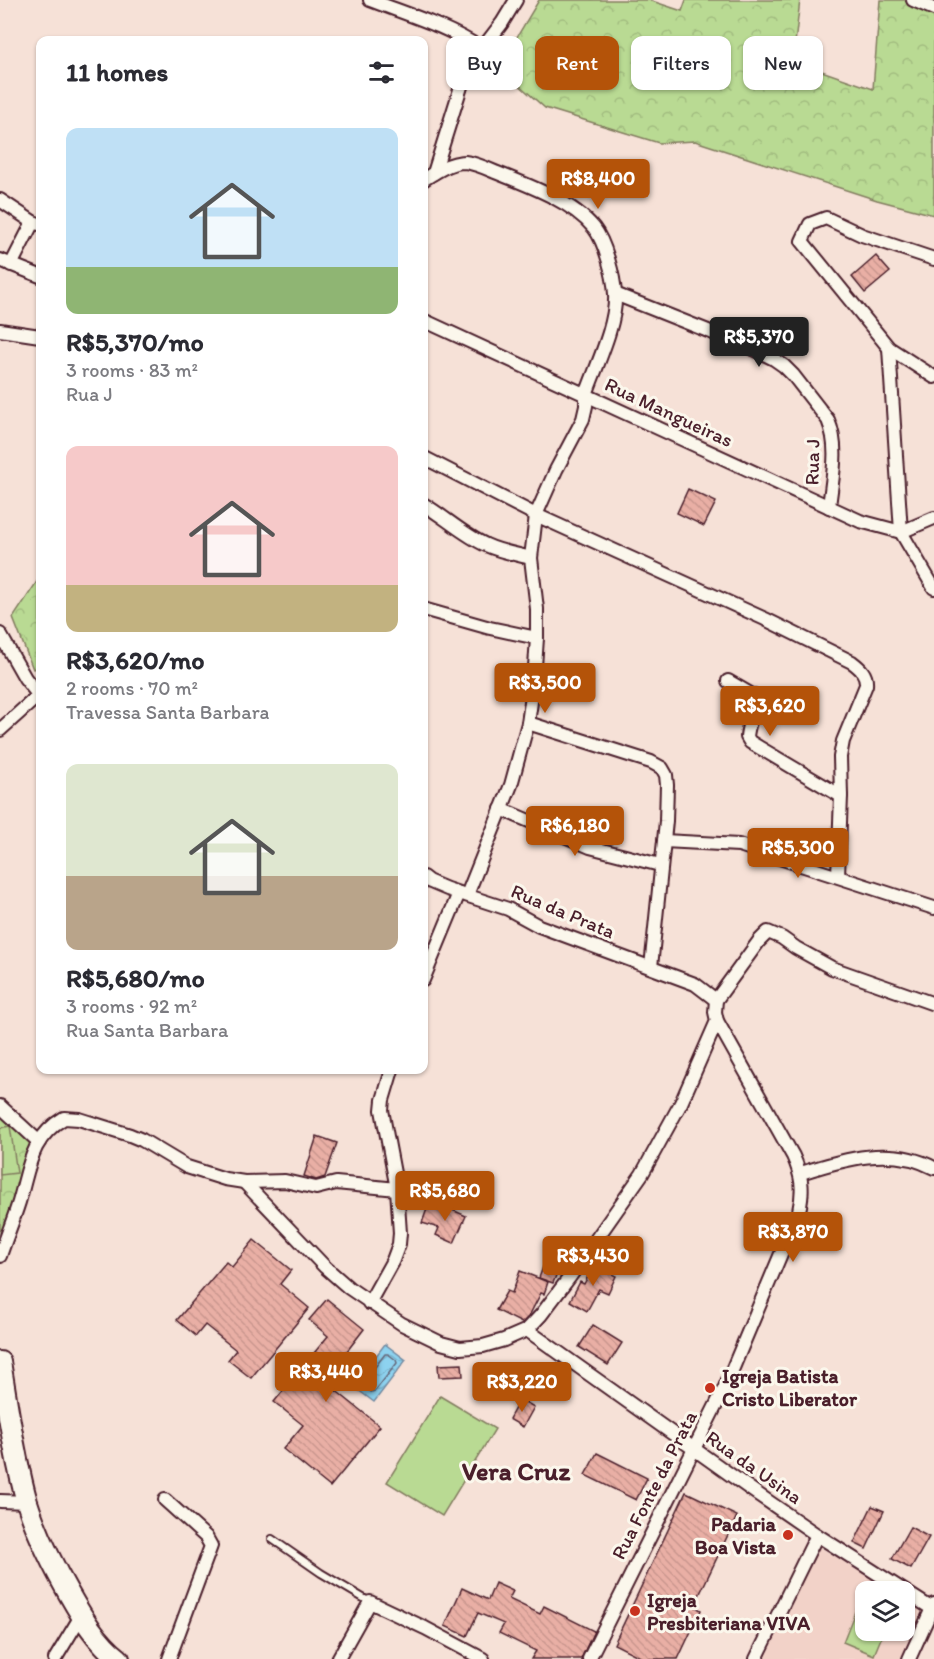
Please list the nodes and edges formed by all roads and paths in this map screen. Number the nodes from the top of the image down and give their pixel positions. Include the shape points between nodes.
1 (370, 0) edge
2 (516, 0) edge
3 (913, 0) edge
4 (934, 9) edge
5 (461, 36) edge
6 (492, 36) edge
7 (459, 90) edge
8 (434, 173) junction
9 (428, 177) edge
10 (0, 200) edge
11 (36, 222) edge
12 (36, 224) edge
13 (934, 259) edge
14 (5, 262) edge
15 (36, 274) edge
16 (615, 294) junction
17 (428, 322) edge
18 (0, 330) edge
19 (36, 335) edge
20 (890, 348) junction
21 (934, 377) edge
22 (586, 395) junction
23 (428, 460) edge
24 (428, 507) edge
25 (829, 507) junction
26 (536, 514) junction
27 (934, 518) edge
28 (901, 532) junction
29 (531, 558) junction
30 (934, 588) edge
31 (428, 610) edge
32 (0, 634) edge
33 (537, 638) junction
34 (728, 681) dead end
35 (36, 691) edge
36 (36, 699) edge
37 (528, 723) junction
38 (0, 729) edge
39 (841, 796) junction
40 (501, 809) junction
41 (664, 841) junction
42 (660, 865) junction
43 (838, 876) junction
44 (428, 881) edge
45 (463, 894) junction
46 (934, 908) edge
47 (651, 967) junction
48 (428, 968) edge
49 (716, 1000) junction
50 (934, 1004) edge
51 (717, 1021) junction
52 (391, 1074) edge
53 (0, 1106) edge
54 (39, 1142) junction
55 (934, 1168) edge
56 (801, 1173) junction
57 (244, 1182) junction
58 (397, 1189) junction
59 (0, 1256) edge
60 (369, 1303) junction
61 (527, 1330) junction
62 (0, 1362) edge
63 (694, 1449) junction
64 (165, 1500) dead end
65 (0, 1501) edge
66 (27, 1502) junction
67 (817, 1535) junction
68 (272, 1539) dead end
69 (370, 1602) junction
70 (933, 1608) edge
71 (81, 1616) junction
72 (55, 1659) edge
73 (119, 1659) edge
74 (170, 1659) edge
75 (338, 1659) edge
76 (483, 1659) edge
77 (589, 1659) edge
78 (756, 1659) edge
79 (909, 1659) edge

1 - 5 street
2 - 6 street
3 - 4 street
7 - 8 street
8 - 9 street
8 - 16 street via 466,162 562,202 596,230
10 - 11 street
12 - 14 street
13 - 20 street via 862,235 826,218 810,224 802,241
14 - 15 street
16 - 22 street via 614,315
16 - 25 street, Rua J via 756,350 784,366 833,430 835,452
17 - 22 street, Rua Mangueiras
18 - 19 street
20 - 21 street
20 - 28 street
22 - 25 street, Rua Mangueiras
22 - 26 street via 583,419
23 - 26 street
24 - 29 street via 486,545
25 - 28 street, Rua Mangueiras via 860,521
26 - 29 street
26 - 39 street via 745,609 852,662 864,673 866,685 840,757
27 - 28 street
28 - 30 street
29 - 33 street
31 - 33 street
32 - 35 street
33 - 37 street
34 - 39 street via 752,695 754,707 747,737 750,742
36 - 38 street
37 - 40 street
37 - 41 street via 662,768 667,784
39 - 43 street
40 - 42 street via 590,847
40 - 45 street
41 - 42 street
41 - 43 street via 739,845
42 - 47 street
43 - 46 street
44 - 45 street, Rua da Prata
45 - 47 street, Rua da Prata
45 - 48 street
47 - 49 street via 695,984
49 - 50 street via 768,932 832,968
49 - 51 street, Rua Fonte da Prata
51 - 56 street, Rua Fonte da Prata
51 - 61 street via 681,1102 642,1174
52 - 58 street via 382,1110
53 - 54 street
54 - 57 street via 64,1118 79,1119 142,1140 187,1167
54 - 59 street via 29,1160
55 - 56 street via 881,1155
56 - 63 street, Rua Fonte da Prata via 799,1210 725,1386
57 - 58 street via 285,1181 316,1188 344,1183
57 - 60 street via 326,1267
58 - 60 street via 399,1244
60 - 61 street via 417,1332 460,1348 483,1346
61 - 63 street, Rua da Usina
62 - 66 main road
63 - 67 street, Rua da Usina
63 - 77 street, Rua Fonte da Prata
64 - 74 street via 211,1546
65 - 66 street
66 - 71 main road via 42,1541
67 - 70 street, Rua da Usina
67 - 78 street
68 - 69 lane
69 - 75 street
69 - 76 street
70 - 79 street
71 - 72 street
71 - 73 main road

